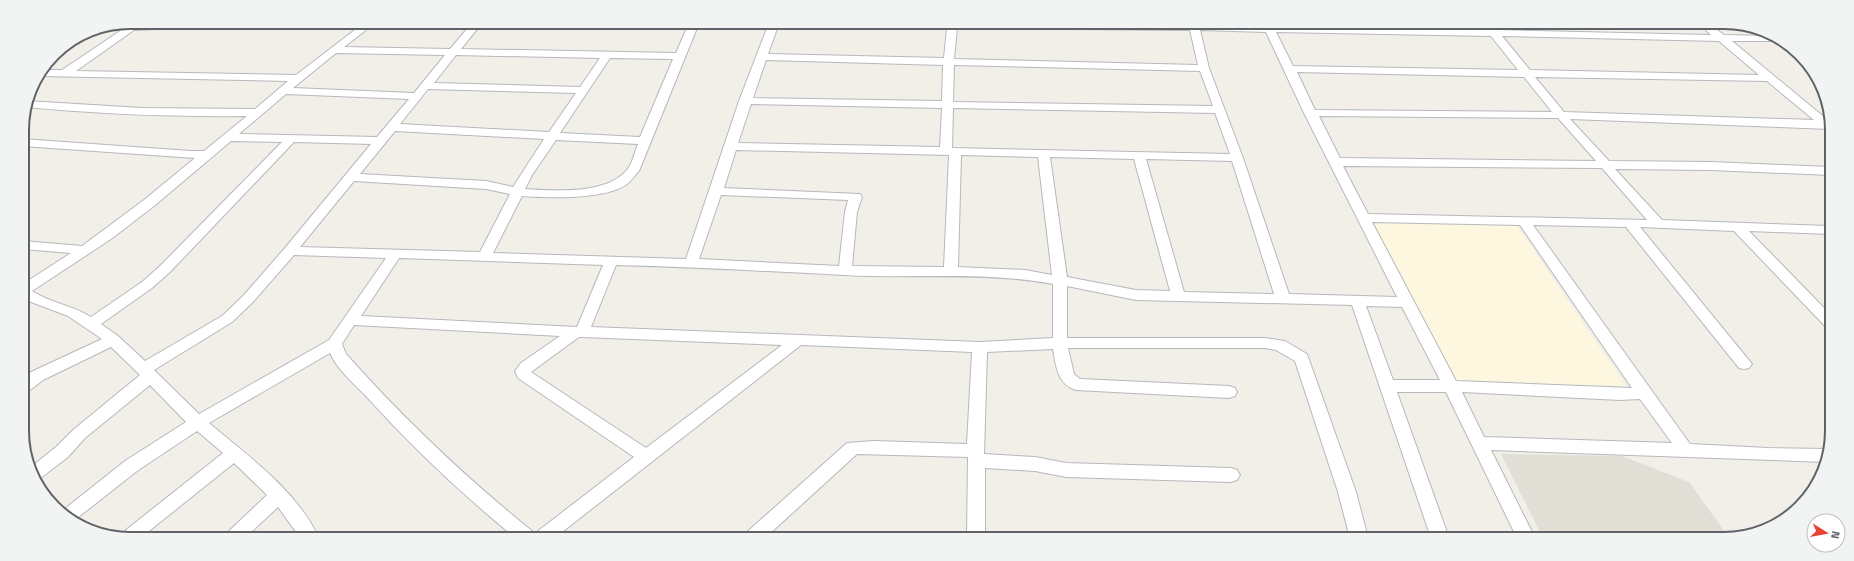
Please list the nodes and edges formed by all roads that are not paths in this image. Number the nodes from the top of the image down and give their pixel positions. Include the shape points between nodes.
1 (129, 29) edge
2 (361, 29) edge
3 (472, 29) edge
4 (691, 29) edge
5 (772, 29) edge
6 (956, 29) edge
7 (1195, 29) edge
8 (1270, 29) joint
9 (1491, 29) edge
10 (1711, 29) edge
11 (1495, 34) junction
12 (1722, 38) junction
13 (1767, 39) edge
14 (334, 50) junction
15 (451, 53) junction
16 (608, 55) junction
17 (680, 56) junction
18 (761, 58) junction
19 (949, 62) junction
20 (1204, 68) junction
21 (1288, 69) junction
22 (1527, 72) junction
23 (46, 74) edge
24 (64, 74) junction
25 (298, 78) junction
26 (1770, 78) junction
27 (426, 86) junction
28 (582, 90) junction
29 (284, 91) junction
30 (418, 96) junction
31 (745, 101) junction
32 (32, 105) edge
33 (947, 106) junction
34 (1220, 110) junction
35 (259, 112) junction
36 (1310, 114) junction
37 (1561, 115) junction
38 (1825, 124) edge
39 (1825, 126) edge
40 (392, 127) junction
41 (552, 136) junction
42 (228, 137) junction
43 (290, 140) junction
44 (380, 141) junction
45 (644, 141) junction
46 (29, 143) edge
47 (732, 146) junction
48 (950, 151) junction
49 (209, 154) junction
50 (1044, 154) junction
51 (1139, 157) junction
52 (1237, 158) junction
53 (1336, 162) junction
54 (1605, 166) junction
55 (1825, 171) edge
56 (352, 176) junction
57 (717, 191) junction
58 (517, 192) junction
59 (1363, 218) junction
60 (1524, 221) junction
61 (1630, 223) junction
62 (1658, 224) junction
63 (1738, 227) junction
64 (1825, 230) edge
65 (29, 245) edge
66 (85, 250) junction
67 (290, 251) junction
68 (396, 253) junction
69 (485, 256) junction
70 (611, 261) junction
71 (691, 263) junction
72 (845, 270) junction
73 (951, 271) junction
74 (1060, 279) junction
75 (29, 287) edge
76 (29, 295) edge
77 (1178, 296) junction
78 (1284, 299) junction
79 (1357, 300) junction
80 (1408, 302) junction
81 (1825, 318) edge
82 (350, 320) junction
83 (91, 324) junction
84 (579, 332) junction
85 (113, 340) junction
86 (798, 340) junction
87 (1060, 343) junction
88 (334, 344) junction
89 (980, 347) junction
90 (1744, 364) dead end
91 (147, 373) junction
92 (30, 374) edge
93 (1387, 386) junction
94 (1451, 386) junction
95 (1229, 392) dead end
96 (1644, 393) junction
97 (198, 422) junction
98 (1479, 443) junction
99 (1684, 450) junction
100 (235, 453) junction
101 (976, 456) junction
102 (1822, 456) edge
103 (646, 457) junction
104 (37, 472) edge
105 (1231, 475) dead end
106 (279, 495) junction
107 (71, 513) edge
108 (137, 532) edge
109 (239, 532) edge
110 (308, 532) edge
111 (521, 532) edge
112 (549, 532) edge
113 (760, 532) edge
114 (976, 532) edge
115 (1357, 532) edge
116 (1438, 532) edge
117 (1523, 532) edge

1 - 24 street
2 - 14 street
3 - 15 street
4 - 17 street
5 - 18 street
6 - 19 street
7 - 20 street
8 - 11 street
8 - 21 street
9 - 11 street
10 - 12 street
11 - 12 street
11 - 22 street
12 - 13 street
12 - 26 street
14 - 15 street
14 - 25 street
15 - 16 street
15 - 27 street
16 - 17 street
16 - 28 street
17 - 45 street
18 - 19 street
18 - 31 street
19 - 20 street
19 - 33 street
20 - 34 street
21 - 22 street
21 - 36 street
22 - 26 street
22 - 37 street
23 - 24 street
24 - 25 street
25 - 29 street
26 - 38 street
27 - 28 street
27 - 30 street
28 - 41 street
29 - 30 street
29 - 35 street
30 - 40 street
31 - 33 street
31 - 47 street
32 - 35 street via 86,110 191,114
33 - 34 street
33 - 48 street
34 - 52 street
35 - 42 street
36 - 37 street
36 - 53 street
37 - 39 street
37 - 54 street
40 - 41 street
40 - 44 street
41 - 45 street
41 - 58 street
42 - 43 street
42 - 49 street
43 - 44 street
43 - 83 street via 147,285
44 - 56 street
45 - 58 street via 635,168 622,182 612,187 581,193
46 - 49 street via 191,155
47 - 48 street
47 - 57 street
48 - 50 street
48 - 73 street
49 - 66 street via 149,203
50 - 51 street
50 - 74 street
51 - 52 street
51 - 77 street
52 - 78 street
53 - 54 street
53 - 59 street
54 - 55 street via 1711,166
54 - 62 street
56 - 58 street via 486,185
56 - 67 street
57 - 71 street
57 - 72 street via 856,197 851,212
58 - 69 street
59 - 60 street
59 - 80 street
60 - 61 street
60 - 96 street
61 - 62 street
61 - 90 street
62 - 63 street
63 - 64 street
63 - 81 street
65 - 66 street
66 - 75 street
67 - 68 street
67 - 91 street via 227,319
68 - 69 street
68 - 82 street
69 - 70 street
70 - 71 street
70 - 84 street
71 - 72 street
72 - 73 street
73 - 74 street via 1025,274
74 - 77 street via 1136,295
74 - 87 street
76 - 83 street via 62,308
77 - 78 street
78 - 79 street
79 - 80 street
79 - 93 street
80 - 94 street
82 - 84 street
82 - 88 street
83 - 85 street
84 - 86 street
84 - 103 street via 526,367 523,374
85 - 91 street
85 - 92 street
86 - 89 street
86 - 103 street
87 - 89 street
87 - 95 street via 1067,377 1076,384
87 - 115 street via 1265,343 1280,345 1295,352 1302,358 1308,371
88 - 97 street
88 - 111 street via 346,365 433,456 480,500
89 - 101 street
91 - 97 street
91 - 104 street
93 - 94 street
93 - 116 street
94 - 96 street
94 - 98 street
96 - 99 street
97 - 100 street
97 - 107 street via 145,456
98 - 99 street
98 - 117 street
99 - 102 street
100 - 106 street
100 - 108 street
101 - 105 street via 1066,470
101 - 113 street via 874,447 853,448
101 - 114 street
103 - 112 street
106 - 109 street
106 - 110 street via 298,516

